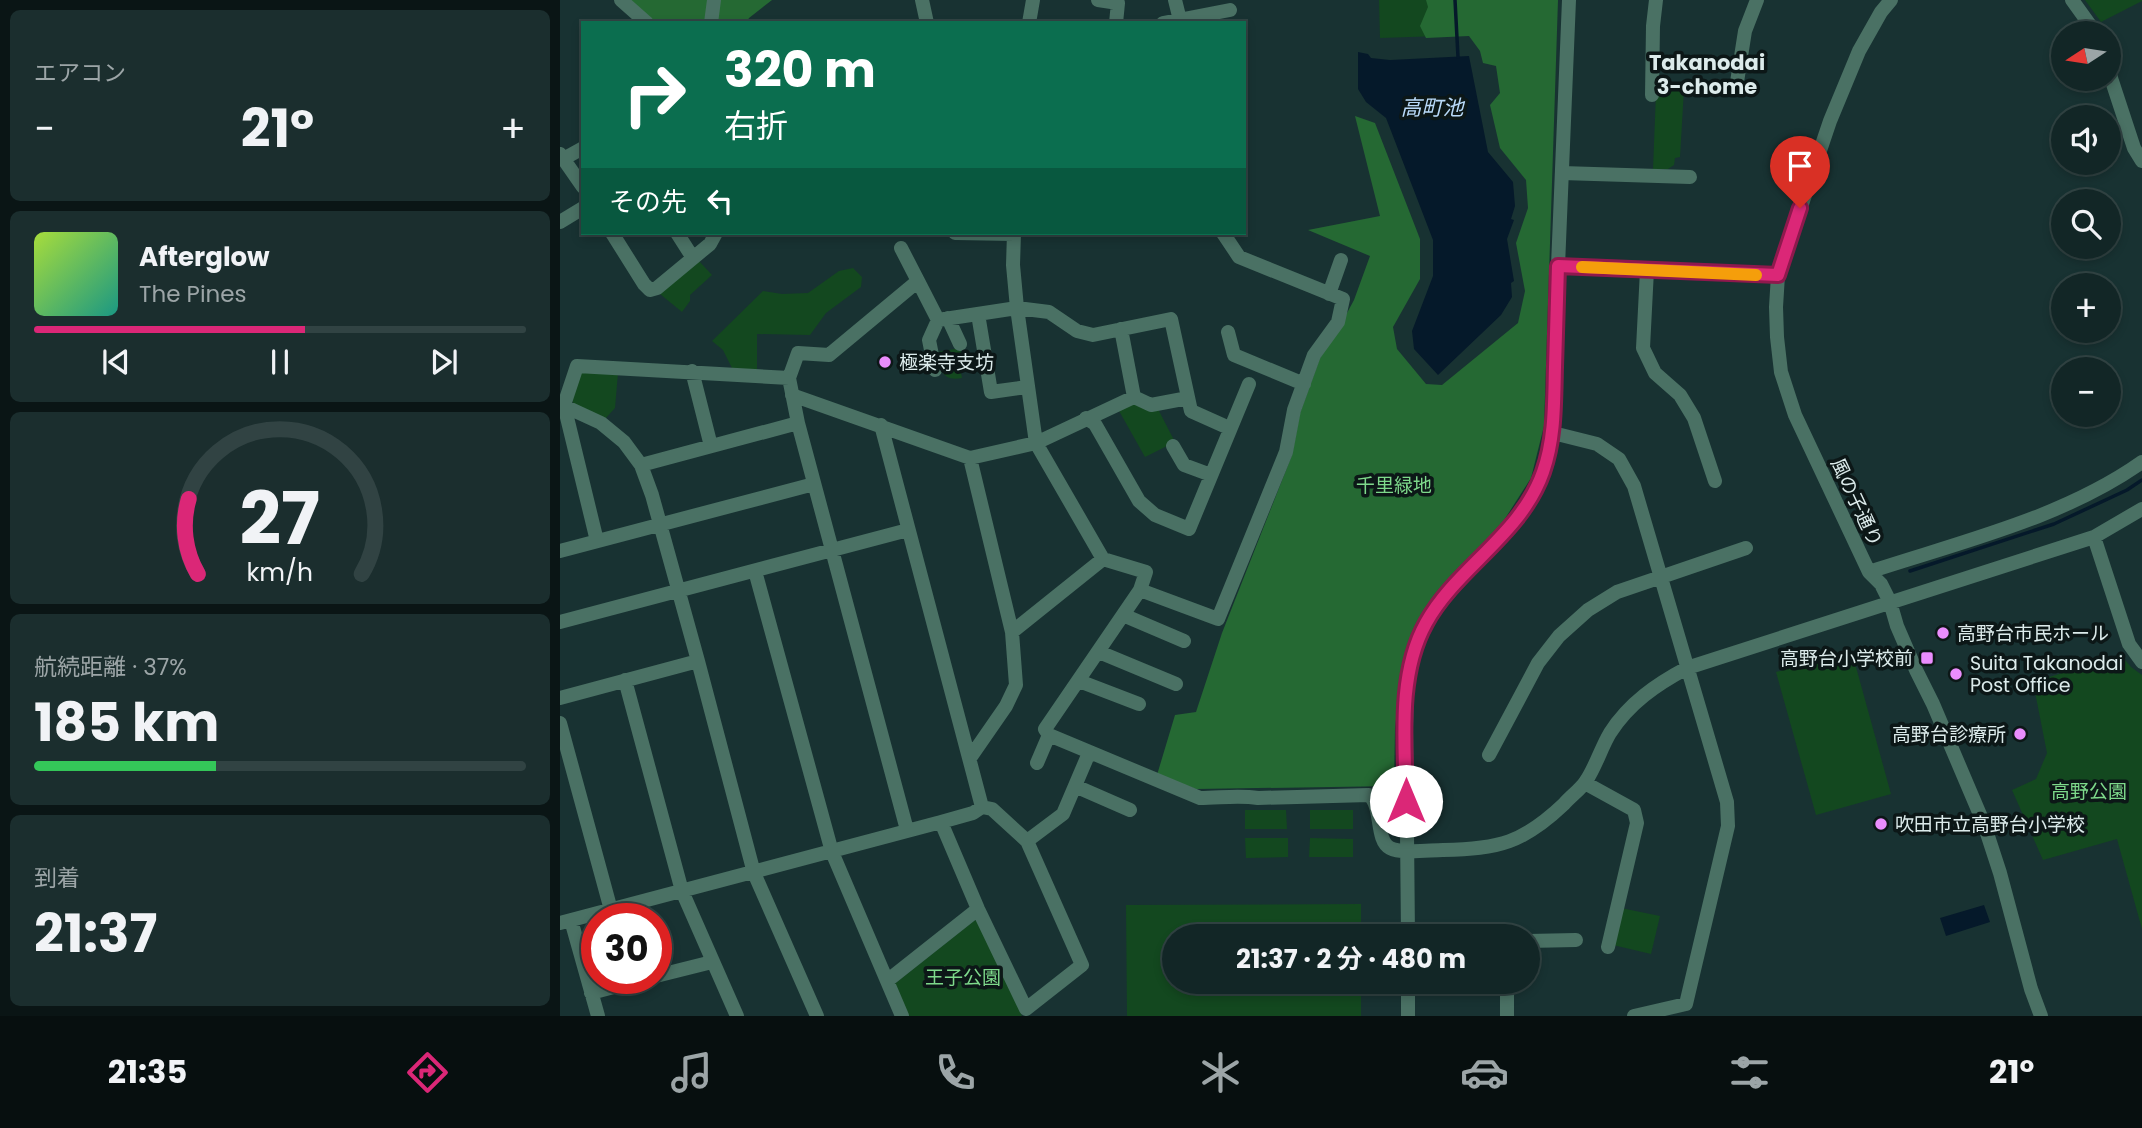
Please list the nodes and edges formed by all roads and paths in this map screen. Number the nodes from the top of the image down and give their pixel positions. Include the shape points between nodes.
1 (621, 0) edge
2 (714, 0) edge
3 (922, 0) edge
4 (1032, 0) edge
5 (1098, 0) edge
6 (1175, 0) edge
7 (1569, 0) edge
8 (1656, 0) edge
9 (1758, 0) edge
10 (1891, 0) edge
11 (2072, 0) edge
12 (1229, 11) edge
13 (1180, 20) junction
14 (645, 21) edge
15 (711, 21) edge
16 (927, 21) edge
17 (1029, 21) edge
18 (1118, 21) edge
19 (1174, 21) edge
20 (2087, 21) edge
21 (1737, 82) dead end
22 (2115, 91) edge
23 (1652, 95) dead end
24 (581, 149) edge
25 (562, 156) edge
26 (2142, 161) edge
27 (1562, 173) junction
28 (1690, 177) dead end
29 (581, 184) edge
30 (581, 210) edge
31 (561, 225) edge
32 (613, 235) edge
33 (678, 235) edge
34 (715, 235) edge
35 (1006, 235) edge
36 (1014, 235) edge
37 (1224, 235) edge
38 (964, 240) edge
39 (901, 248) dead end
40 (693, 258) junction
41 (1341, 260) dead end
42 (1558, 266) junction
43 (1647, 270) junction
44 (1778, 275) junction
45 (918, 281) junction
46 (1329, 294) junction
47 (1017, 309) junction
48 (978, 314) junction
49 (943, 319) junction
50 (1121, 329) junction
51 (1228, 332) dead end
52 (960, 344) dead end
53 (936, 370) dead end
54 (692, 371) junction
55 (789, 378) junction
56 (1249, 384) dead end
57 (1304, 384) junction
58 (1027, 387) junction
59 (792, 395) junction
60 (1134, 397) junction
61 (1188, 398) junction
62 (562, 405) edge
63 (1086, 418) junction
64 (798, 423) junction
65 (881, 425) junction
66 (1229, 428) junction
67 (1553, 433) junction
68 (1036, 443) junction
69 (711, 446) junction
70 (1172, 446) dead end
71 (971, 458) junction
72 (2142, 462) edge
73 (641, 465) junction
74 (1211, 475) junction
75 (1715, 481) dead end
76 (814, 484) junction
77 (2142, 509) edge
78 (660, 524) junction
79 (908, 530) junction
80 (2094, 537) junction
81 (597, 541) junction
82 (1746, 548) dead end
83 (560, 551) edge
84 (832, 551) junction
85 (1103, 559) junction
86 (755, 571) junction
87 (1869, 572) junction
88 (1661, 576) junction
89 (679, 590) junction
90 (1140, 590) junction
91 (1890, 602) junction
92 (1123, 615) junction
93 (560, 622) edge
94 (1012, 632) junction
95 (1184, 640) dead end
96 (1099, 652) junction
97 (698, 661) junction
98 (2142, 662) edge
99 (1687, 668) junction
100 (625, 680) junction
101 (1079, 681) junction
102 (1176, 684) dead end
103 (560, 698) edge
104 (1139, 704) dead end
105 (560, 723) edge
106 (1049, 735) junction
107 (1089, 753) junction
108 (1489, 755) dead end
109 (970, 758) junction
110 (1037, 763) dead end
111 (1585, 783) junction
112 (1075, 786) junction
113 (1123, 802) dead end
114 (982, 807) junction
115 (941, 822) junction
116 (907, 830) junction
117 (1027, 841) junction
118 (1406, 850) junction
119 (832, 852) junction
120 (754, 873) junction
121 (682, 891) junction
122 (609, 903) edge
123 (637, 903) edge
124 (978, 909) junction
125 (566, 922) edge
126 (1408, 924) edge
127 (1576, 940) dead end
128 (1540, 941) edge
129 (1608, 947) dead end
130 (712, 962) junction
131 (581, 965) edge
132 (672, 972) edge
133 (887, 981) junction
134 (591, 994) edge
135 (1408, 994) edge
136 (1507, 994) edge
137 (1686, 1004) junction
138 (598, 1016) edge
139 (737, 1016) edge
140 (817, 1016) edge
141 (902, 1016) edge
142 (1408, 1016) edge
143 (1507, 1016) edge
144 (1634, 1016) edge
145 (1697, 1016) edge
146 (2040, 1016) edge

1 - 14 street
2 - 15 street
3 - 16 street
4 - 17 street
5 - 18 street via 1118,4
6 - 13 street
7 - 27 street
8 - 23 street
9 - 21 street via 1745,31
10 - 44 street, 風の子通り via 1859,51 1830,121
11 - 20 street
12 - 13 street
13 - 19 street
22 - 26 street
24 - 25 street
25 - 29 street
27 - 28 street
27 - 42 street
30 - 31 street
32 - 40 street via 650,290
33 - 40 street
34 - 40 street
35 - 38 street
36 - 47 street
37 - 46 street via 1239,257
39 - 45 street
41 - 46 street
42 - 43 street
42 - 67 street
43 - 44 street
43 - 75 street via 1643,348 1655,373 1680,396 1694,418
44 - 87 street, 風の子通り via 1777,337 1785,383 1795,415
45 - 49 street
45 - 55 street via 829,355 798,353
46 - 57 street via 1343,299 1338,322 1314,355
47 - 48 street
47 - 50 street via 1049,312 1077,331 1093,335
47 - 58 street
48 - 49 street
48 - 58 street via 991,392
49 - 52 street
49 - 53 street via 929,340
50 - 60 street
50 - 61 street via 1171,318
51 - 57 street via 1234,355
54 - 55 street
54 - 62 street via 577,366
54 - 69 street
55 - 59 street
56 - 66 street
57 - 90 street via 1286,452 1218,619
58 - 68 street
59 - 64 street
59 - 65 street
60 - 61 street via 1151,405
60 - 63 street
61 - 66 street via 1191,411
62 - 73 street via 601,423 624,442
62 - 81 street
63 - 68 street
63 - 74 street via 1095,424 1139,501 1155,515 1189,529
64 - 69 street
64 - 76 street
65 - 71 street
65 - 79 street
66 - 74 street
67 - 88 street via 1597,444 1619,459 1634,486
67 - 118 street via 1543,474 1524,509 1445,597 1426,623 1415,650 1406,699
68 - 71 street
68 - 85 street
69 - 73 street
70 - 74 street via 1184,465
71 - 94 street
72 - 87 street via 2118,479 2043,514
73 - 78 street
76 - 78 street
76 - 84 street
77 - 80 street
78 - 81 street
78 - 89 street
79 - 84 street
79 - 109 street
80 - 91 street
80 - 98 street via 2129,644
81 - 83 street
82 - 88 street
84 - 86 street
84 - 116 street
85 - 90 street via 1146,572
85 - 94 street
86 - 89 street
86 - 119 street
87 - 91 street, 風の子通り
88 - 99 street
88 - 108 street via 1618,592 1588,610 1559,636 1538,663
89 - 93 street
89 - 97 street
90 - 92 street
91 - 99 street
91 - 146 street, 風の子通り via 1984,824
92 - 95 street
92 - 96 street
94 - 109 street via 1016,685
96 - 101 street
96 - 102 street via 1151,679
97 - 100 street
97 - 120 street
99 - 111 street via 1659,682 1634,704 1611,732
99 - 137 street via 1727,802 1728,826
100 - 103 street
100 - 121 street
101 - 104 street
101 - 106 street via 1045,729
105 - 122 street
106 - 107 street
106 - 110 street
107 - 112 street
107 - 118 street via 1200,798 1369,795 1375,801 1384,842
109 - 114 street
111 - 118 street via 1542,824 1509,842 1474,849
111 - 129 street via 1634,810 1637,824
112 - 113 street
112 - 117 street via 1063,814
114 - 115 street
114 - 117 street via 992,809
115 - 116 street
115 - 124 street
116 - 119 street
117 - 124 street via 1082,965 1026,1009
118 - 126 street
119 - 120 street
119 - 133 street
120 - 121 street
120 - 140 street
121 - 123 street
121 - 130 street
124 - 133 street
125 - 131 street
127 - 128 street
130 - 132 street
130 - 139 street
133 - 141 street
134 - 138 street
135 - 142 street
136 - 143 street
137 - 144 street
137 - 145 street

